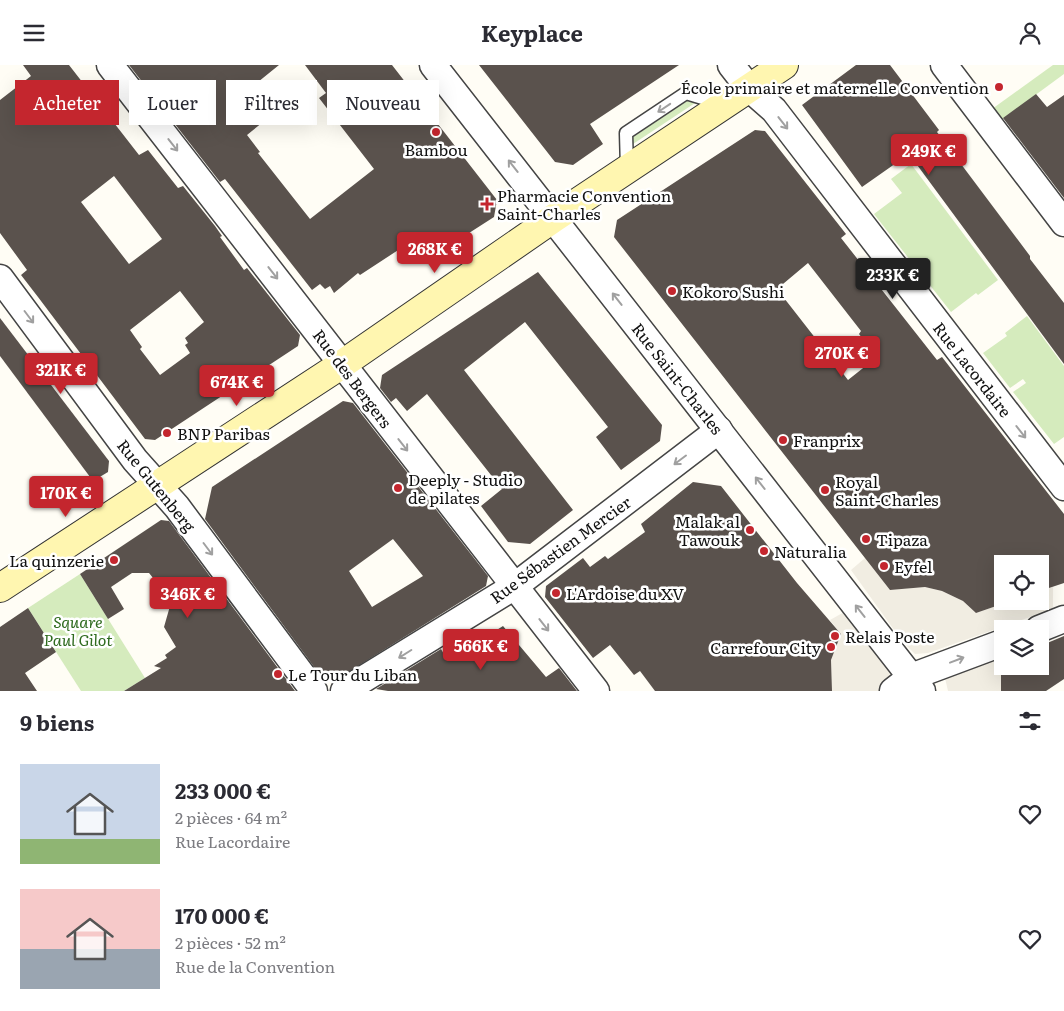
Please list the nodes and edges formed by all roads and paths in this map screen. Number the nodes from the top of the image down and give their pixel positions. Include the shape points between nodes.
1 (110, 65) edge
2 (433, 65) edge
3 (731, 65) edge
4 (784, 65) edge
5 (944, 65) edge
6 (750, 88) junction
7 (554, 218) junction
8 (1064, 223) edge
9 (0, 278) edge
10 (341, 365) junction
11 (719, 430) junction
12 (1056, 460) edge
13 (156, 484) junction
14 (1064, 487) edge
15 (515, 586) junction
16 (0, 588) edge
17 (1064, 619) edge
18 (1049, 625) edge
19 (994, 647) edge
20 (909, 686) edge
21 (314, 691) edge
22 (344, 691) edge
23 (596, 691) edge

1 -> 10 street, Rue des Bergers via 318,331
7 -> 2 street, Rue Saint-Charles
3 - 6 street, Rue Lacordaire
4 - 6 main road
5 - 8 street
6 - 7 main road
6 -> 12 street, Rue Lacordaire via 774,110
7 - 10 main road
11 -> 7 street, Rue Saint-Charles
9 -> 13 street, Rue Gutenberg
10 - 13 main road
10 -> 15 street, Rue des Bergers
11 -> 15 street, Rue Sébastien Mercier
20 -> 11 street, Rue Saint-Charles
12 - 14 street, Rue Lacordaire
13 - 16 main road
13 -> 21 street, Rue Gutenberg via 177,507
15 -> 22 street, Rue Sébastien Mercier
15 -> 23 street, Rue des Bergers
17 - 18 street
20 -> 19 street

